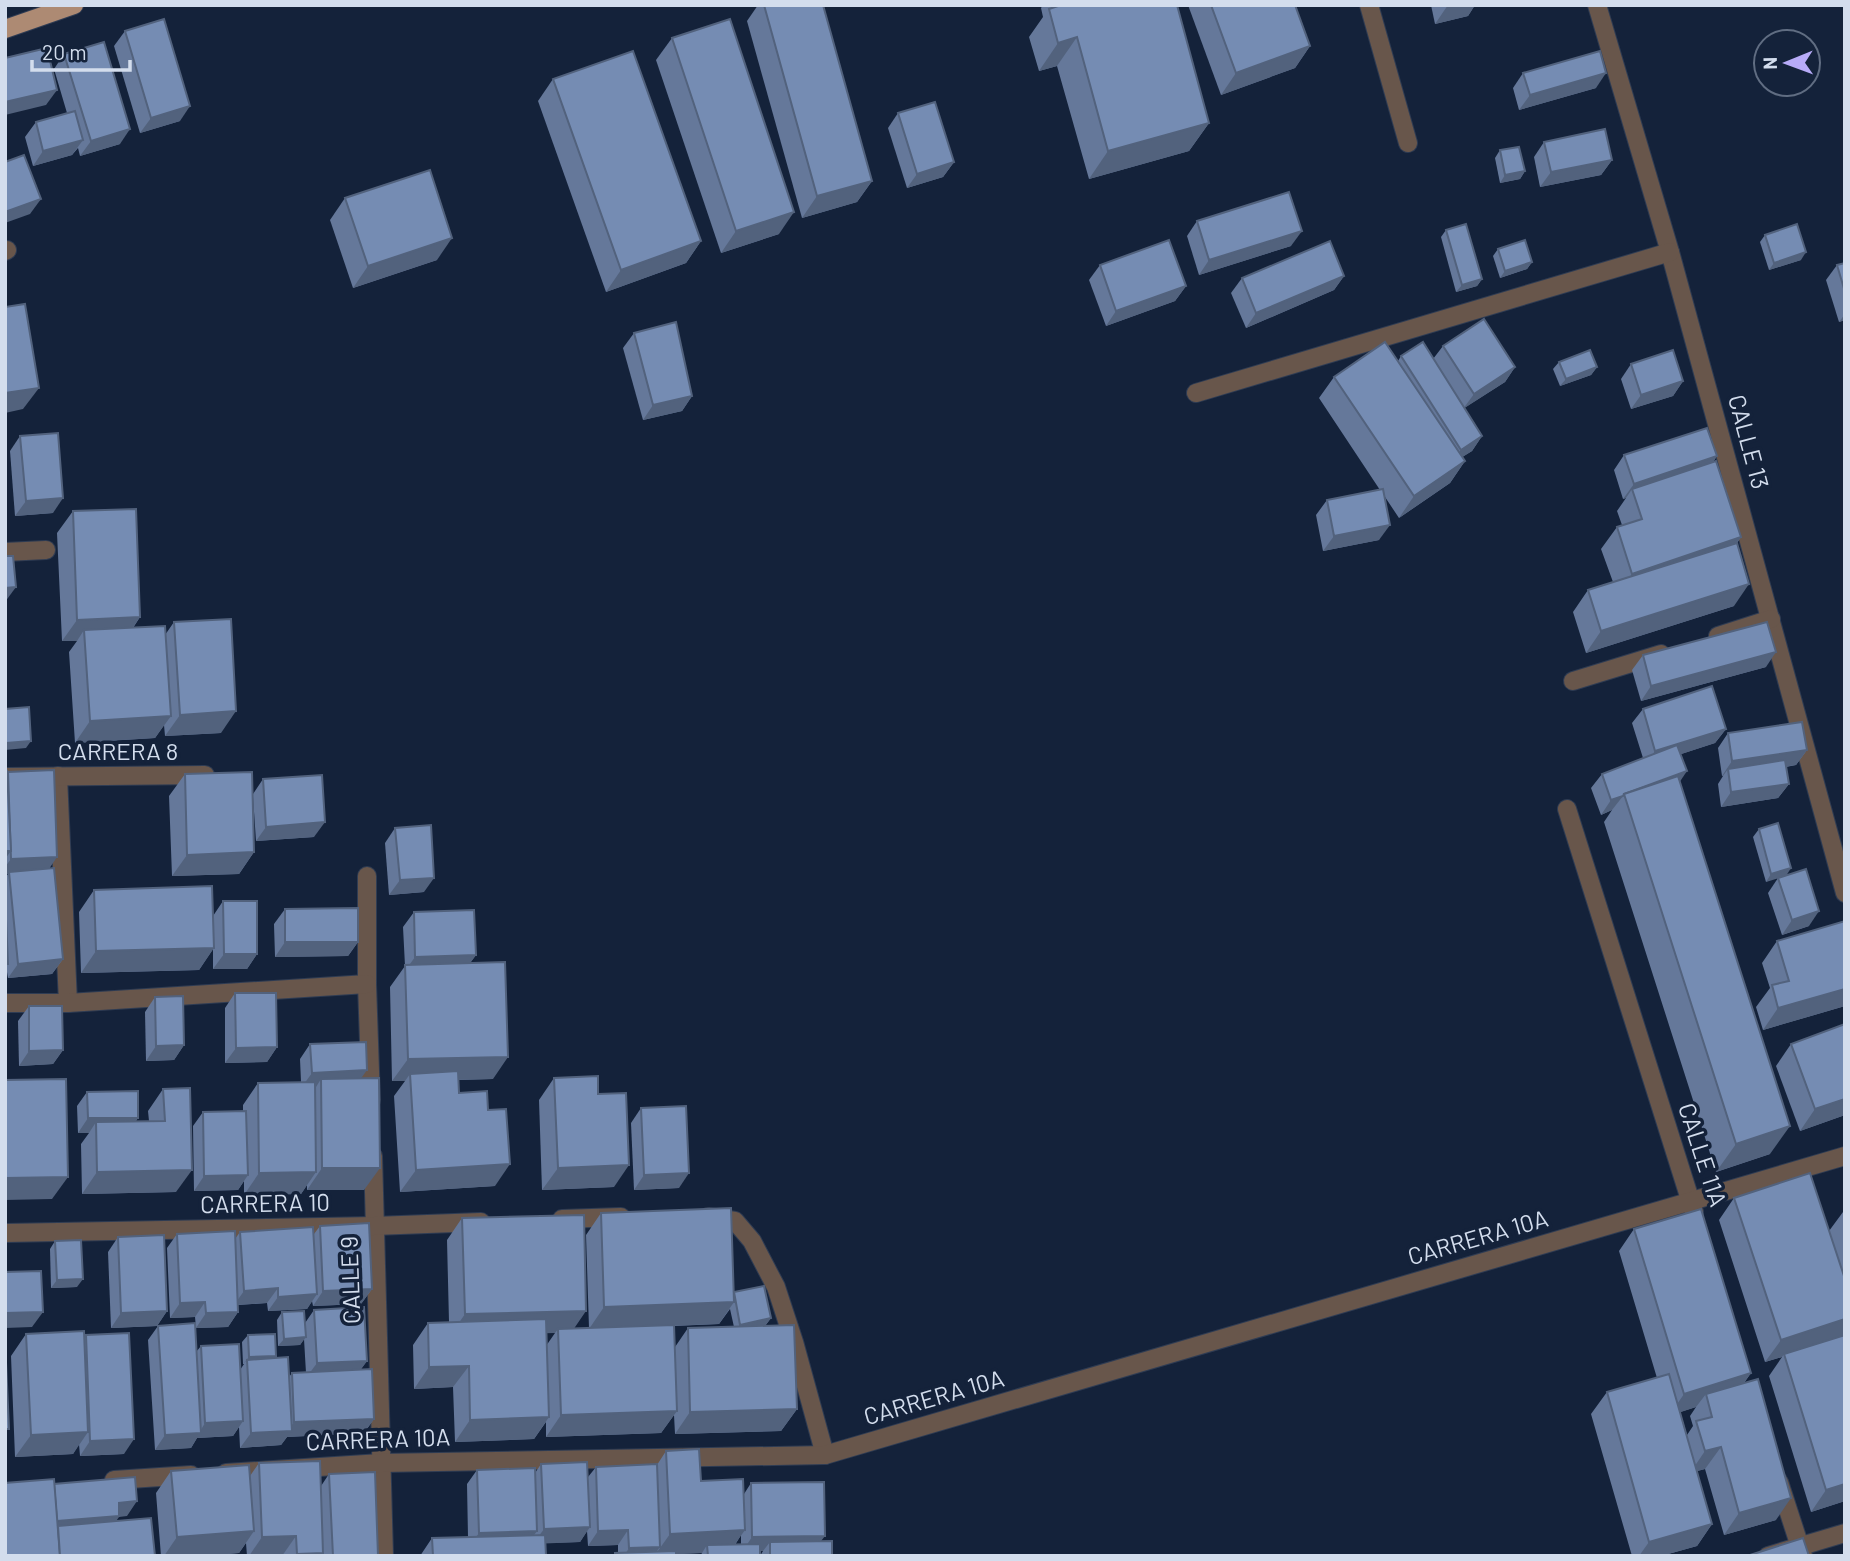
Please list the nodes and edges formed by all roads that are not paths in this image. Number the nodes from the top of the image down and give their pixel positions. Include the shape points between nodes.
1 (74, 5) edge
2 (1369, 5) edge
3 (1597, 5) edge
4 (5, 29) edge
5 (1408, 143) dead end
6 (1670, 252) junction
7 (1196, 393) dead end
8 (46, 550) dead end
9 (5, 552) edge
10 (1772, 619) junction
11 (1705, 640) edge
12 (1679, 648) edge
13 (1573, 681) dead end
14 (219, 775) edge
15 (58, 776) junction
16 (5, 778) edge
17 (1567, 809) dead end
18 (367, 876) dead end
19 (1845, 893) edge
20 (367, 984) junction
21 (5, 1003) edge
22 (68, 1003) junction
23 (1845, 1156) edge
24 (1690, 1201) junction
25 (694, 1214) edge
26 (638, 1216) edge
27 (541, 1220) edge
28 (499, 1222) edge
29 (374, 1226) junction
30 (1699, 1227) edge
31 (5, 1233) edge
32 (825, 1455) junction
33 (381, 1463) junction
34 (1774, 1467) edge
35 (95, 1482) edge
36 (1845, 1533) edge
37 (1801, 1551) edge
38 (384, 1556) edge
39 (1768, 1556) edge

1 - 4 main road
2 - 5 street
3 - 6 street, CALLE 13
6 - 7 street
6 - 10 street, CALLE 13
8 - 9 street
10 - 11 street
10 - 19 street, CALLE 13
12 - 13 street
14 - 15 street, CARRERA 8
15 - 16 street, CARRERA 8
15 - 22 street
17 - 24 street, CALLE 11A
18 - 20 street, CALLE 9
20 - 22 street
20 - 29 street, CALLE 9
21 - 22 street
23 - 24 street, CARRERA 10A
24 - 30 street, CALLE 11A
24 - 32 street, CARRERA 10A
25 - 32 street via 735,1221 752,1241 776,1287
26 - 27 street
28 - 29 street, CARRERA 10
29 - 31 street, CARRERA 10
29 - 33 street, CALLE 9
32 - 33 street, CARRERA 10A
33 - 35 street, CARRERA 10A
33 - 38 street, CALLE 9
34 - 37 street
36 - 37 street
37 - 39 street

